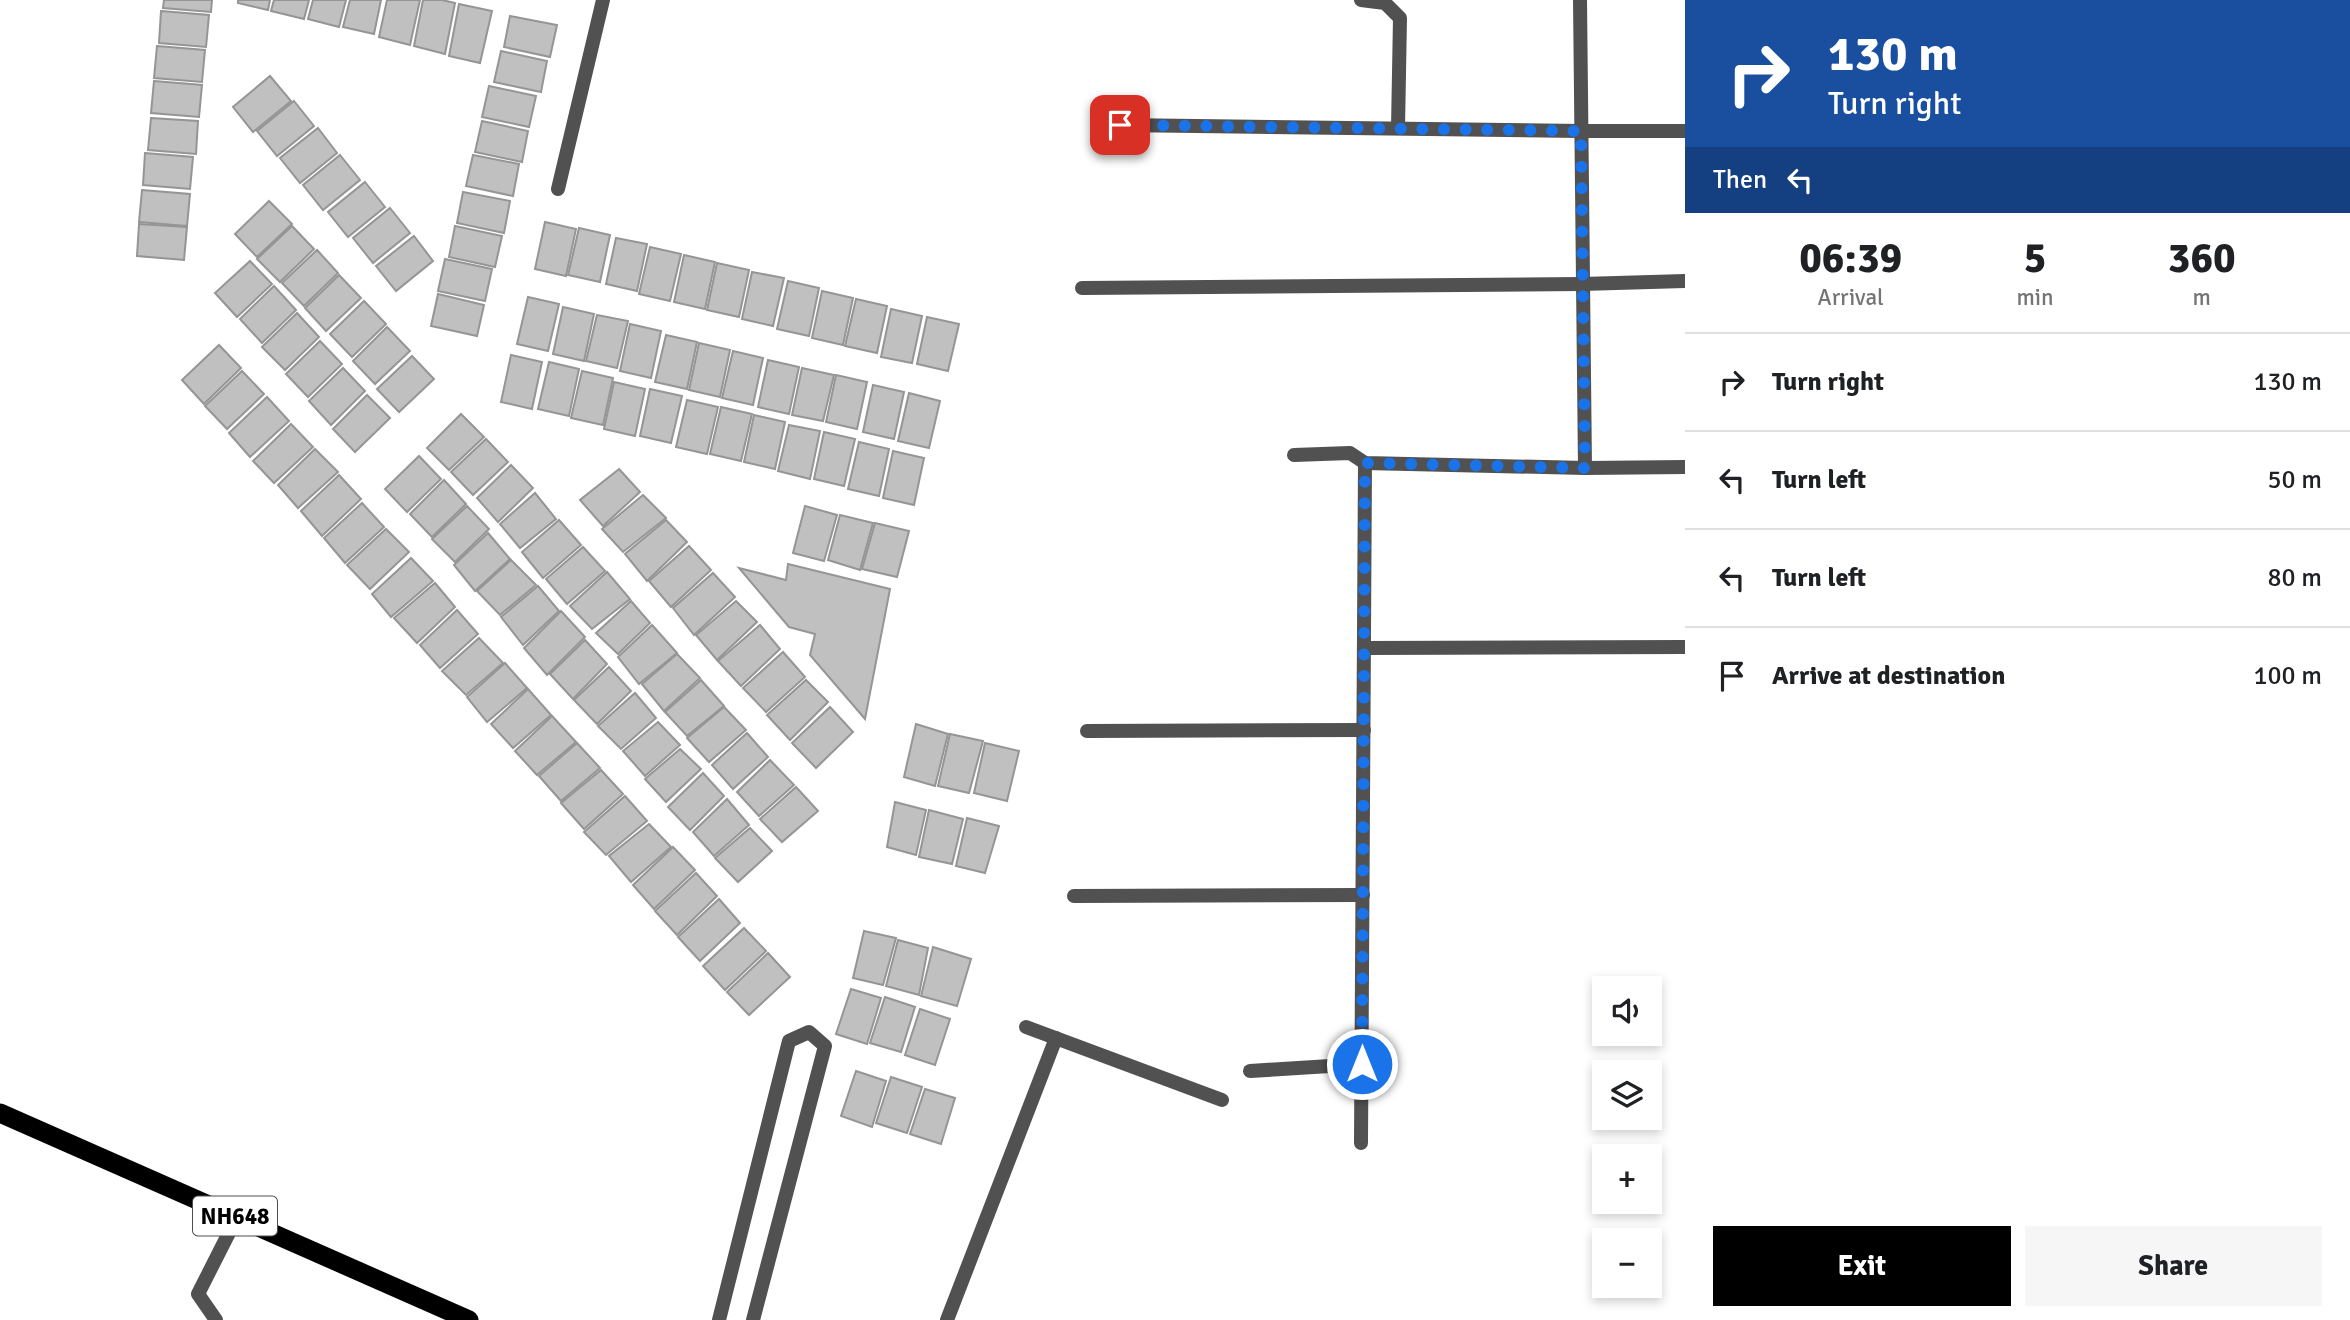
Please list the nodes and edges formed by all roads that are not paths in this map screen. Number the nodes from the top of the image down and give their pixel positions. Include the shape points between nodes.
1 (603, 0) edge
2 (1361, 0) edge
3 (1580, 0) edge
4 (1120, 125) dead end
5 (1398, 128) junction
6 (1581, 131) junction
7 (1685, 131) edge
8 (558, 189) dead end
9 (1685, 281) edge
10 (1582, 284) junction
11 (1082, 288) dead end
12 (1294, 454) dead end
13 (1365, 463) junction
14 (1685, 467) edge
15 (1585, 468) junction
16 (1685, 647) edge
17 (1364, 648) junction
18 (1364, 730) junction
19 (1087, 732) dead end
20 (1363, 895) junction
21 (1074, 896) dead end
22 (1026, 1027) dead end
23 (1056, 1038) junction
24 (1362, 1064) junction
25 (1250, 1071) dead end
26 (1222, 1100) dead end
27 (0, 1112) edge
28 (1361, 1143) dead end
29 (237, 1217) junction
30 (216, 1320) edge
31 (469, 1320) edge
32 (719, 1320) edge
33 (753, 1320) edge
34 (947, 1320) edge

1 - 8 street
2 - 5 street via 1385,3 1400,18
3 - 6 street
4 - 5 street
5 - 6 street
6 - 7 street
6 - 10 street
9 - 10 street
10 - 11 street
10 - 15 street
12 - 13 street via 1350,453
13 - 15 street
13 - 17 street
14 - 15 street
16 - 17 street
17 - 18 street
18 - 19 street
18 - 20 street
20 - 21 street
20 - 24 street
22 - 23 street
23 - 26 street
23 - 34 street
24 - 25 street
24 - 28 street
27 - 29 highway, NH648
29 - 30 street via 198,1294
29 - 31 highway, NH648
32 - 33 street via 789,1041 809,1032 825,1046

